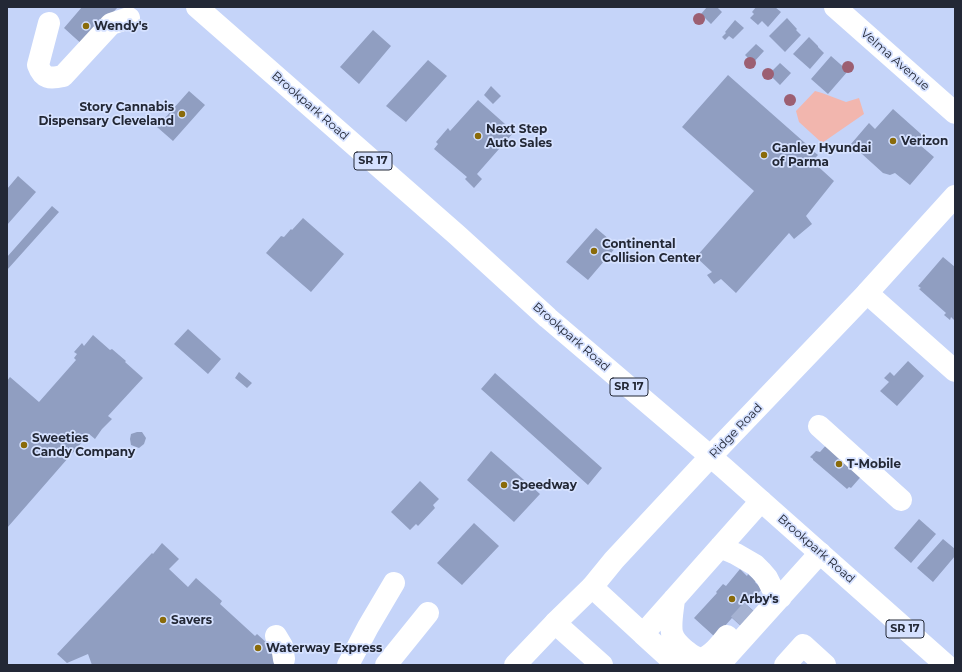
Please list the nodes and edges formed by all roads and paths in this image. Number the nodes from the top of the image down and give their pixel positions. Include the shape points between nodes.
1 (197, 7) edge
2 (835, 7) edge
3 (129, 18) dead end
4 (49, 23) dead end
5 (955, 113) edge
6 (955, 196) edge
7 (867, 293) junction
8 (955, 371) edge
9 (819, 426) dead end
10 (710, 457) junction
11 (901, 500) dead end
12 (761, 501) junction
13 (720, 547) junction
14 (820, 553) junction
15 (394, 583) dead end
16 (592, 587) junction
17 (776, 592) junction
18 (674, 599) junction
19 (428, 613) dead end
20 (555, 623) junction
21 (643, 634) junction
22 (276, 636) dead end
23 (284, 659) dead end
24 (348, 665) edge
25 (386, 665) edge
26 (515, 665) edge
27 (602, 665) edge
28 (677, 665) edge
29 (719, 665) edge
30 (785, 665) edge
31 (825, 665) edge
32 (946, 665) edge

1 - 10 main road, Brookpark Road / SR 17 via 548,318
2 - 5 main road, Velma Avenue
3 - 4 main road via 111,24 63,76 54,78 44,75 38,65
6 - 7 main road, Ridge Road
7 - 8 main road
7 - 10 main road, Ridge Road
9 - 11 main road
10 - 12 main road, Brookpark Road / SR 17
10 - 16 main road, Ridge Road
12 - 13 main road
12 - 14 main road, Brookpark Road / SR 17
13 - 17 main road via 755,565
13 - 18 main road
14 - 17 main road
14 - 32 main road, Brookpark Road / SR 17
15 - 24 main road
16 - 20 main road, Ridge Road
16 - 21 main road
17 - 18 main road via 745,617 713,652 699,658 680,646 672,633
17 - 29 main road
18 - 21 main road
19 - 25 main road
20 - 26 main road, Ridge Road
20 - 27 main road
21 - 28 main road
22 - 23 main road via 282,646
30 - 31 main road via 803,645

